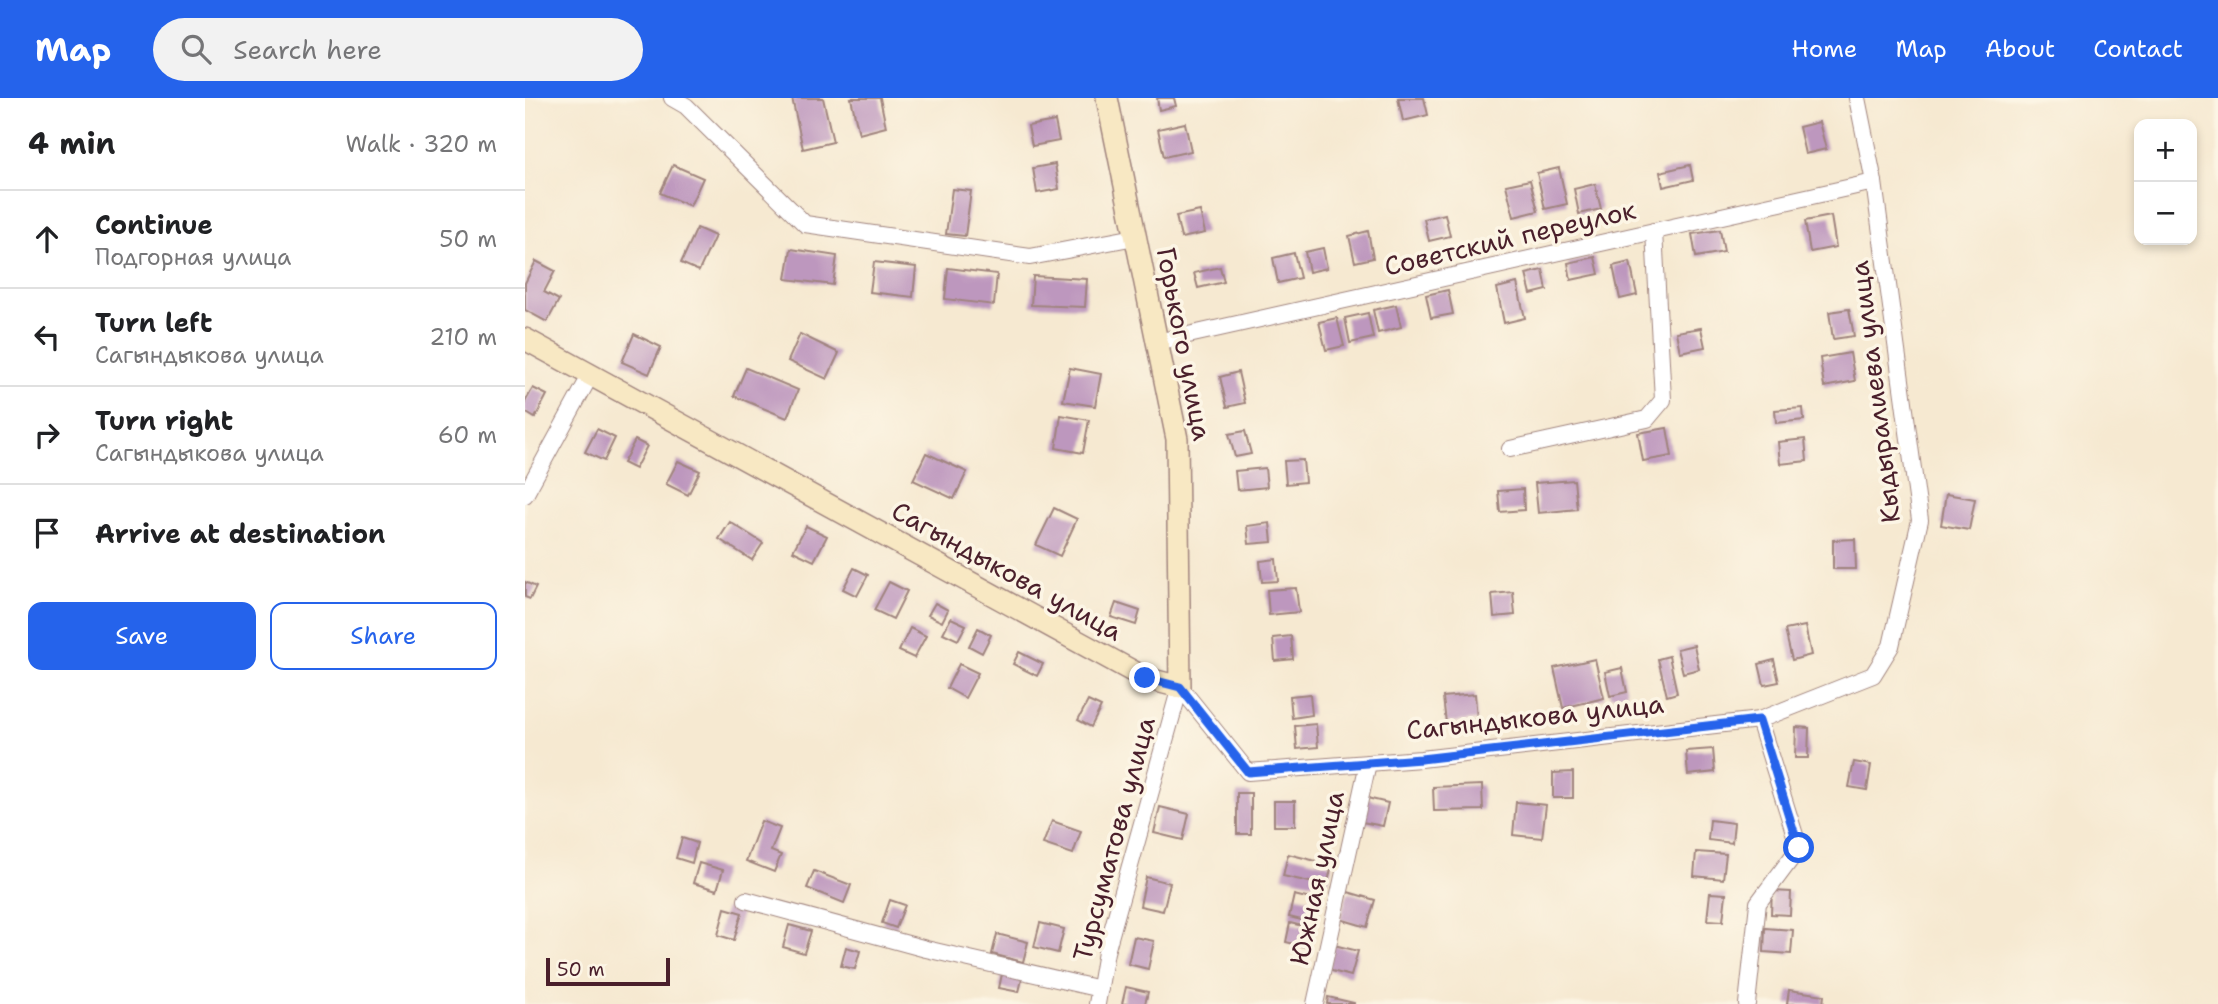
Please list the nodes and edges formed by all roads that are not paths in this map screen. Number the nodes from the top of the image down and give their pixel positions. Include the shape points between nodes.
1 (1107, 98) edge
2 (1857, 98) edge
3 (682, 101) edge
4 (1874, 182) junction
5 (1654, 231) junction
6 (1135, 237) junction
7 (525, 339) edge
8 (1157, 342) junction
9 (590, 376) junction
10 (1510, 449) dead end
11 (525, 495) edge
12 (1873, 675) joint
13 (1180, 687) junction
14 (1759, 720) junction
15 (1368, 763) junction
16 (746, 900) dead end
17 (1098, 996) edge
18 (1315, 1004) edge
19 (1747, 1004) edge

1 - 6 street, Горького улица
2 - 4 street, Кыдыралиева улица
3 - 6 street via 805,224 1030,257
4 - 5 street, Советский переулок
4 - 12 street, Кыдыралиева улица via 1920,520 1891,646
5 - 8 street, Советский переулок
5 - 10 street via 1663,400 1647,419
6 - 8 street, Горького улица
7 - 9 street, Сагындыкова улица
8 - 13 street, Горького улица via 1177,439
9 - 11 street
9 - 13 street, Сагындыкова улица via 1145,678
12 - 14 street, Сагындыкова улица
13 - 15 street, Сагындыкова улица via 1248,772
13 - 17 street, Турсуматова улица via 1106,952
14 - 15 street, Сагындыкова улица
14 - 19 street via 1799,848 1758,903
15 - 18 street, Южная улица
16 - 17 street

